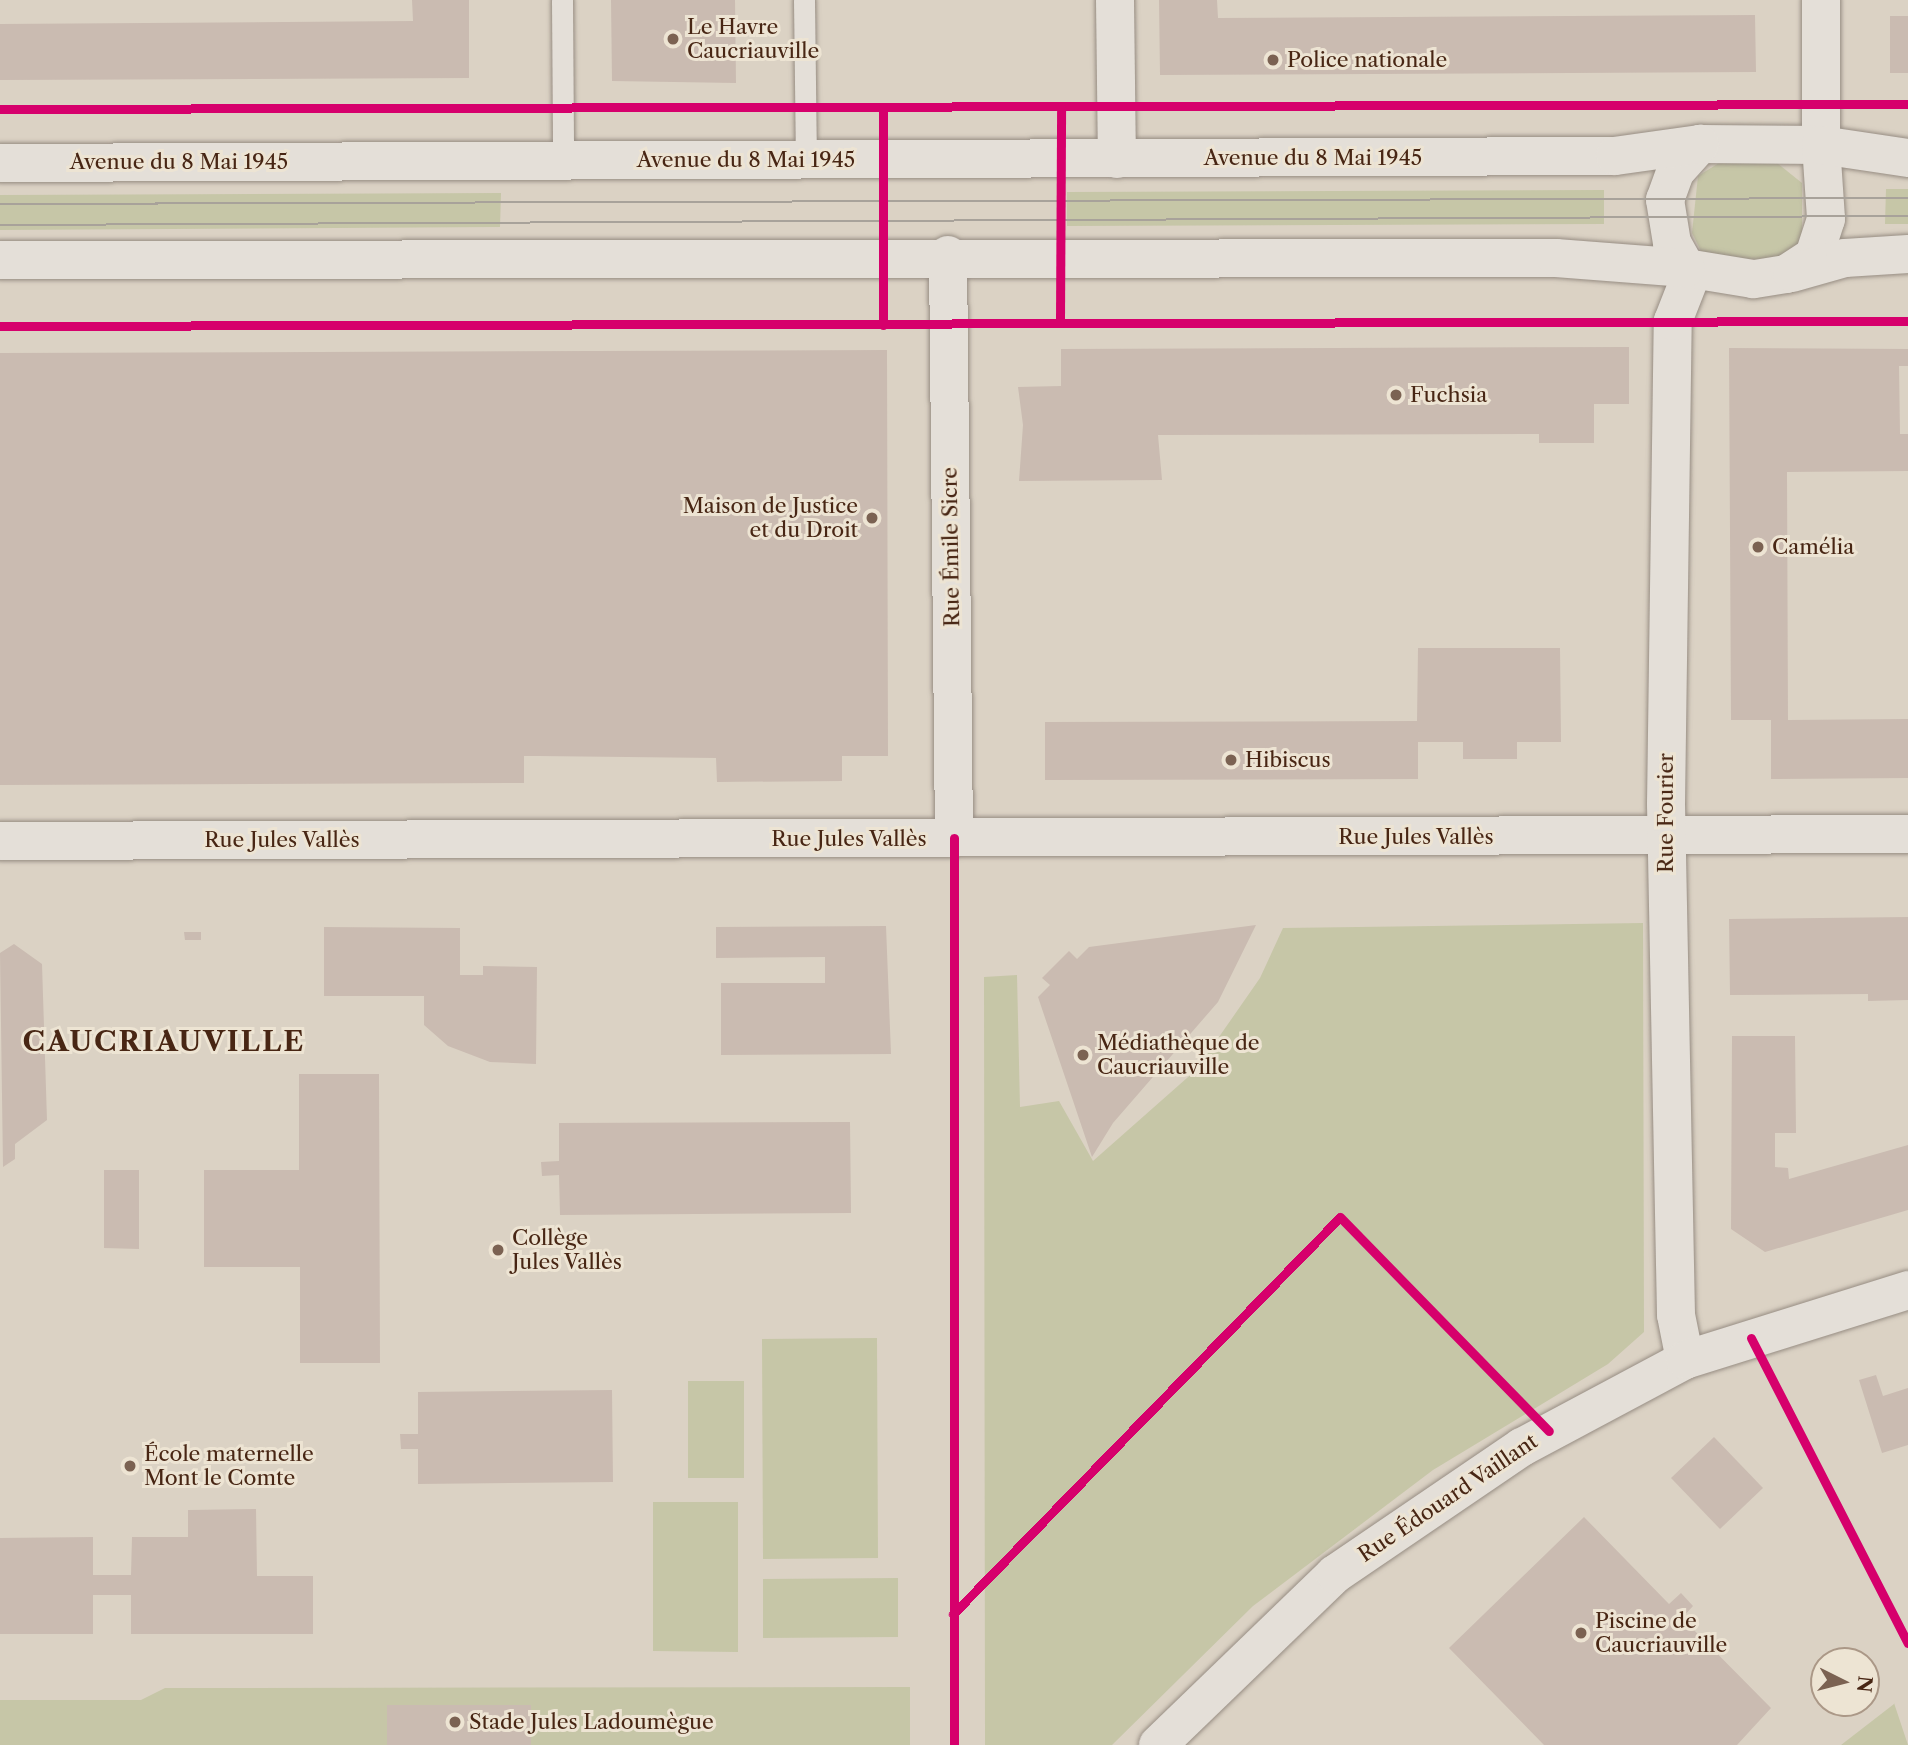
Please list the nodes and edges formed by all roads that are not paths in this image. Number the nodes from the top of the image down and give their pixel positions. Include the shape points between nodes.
1 (562, 0) edge
2 (804, 0) edge
3 (1115, 0) edge
4 (1821, 0) edge
5 (1700, 144) junction
6 (1821, 145) junction
7 (563, 158) junction
8 (1908, 158) edge
9 (1117, 159) junction
10 (806, 161) junction
11 (0, 163) edge
12 (1908, 254) edge
13 (948, 255) junction
14 (0, 260) edge
15 (1690, 269) junction
16 (1786, 274) junction
17 (1908, 834) edge
18 (1666, 837) junction
19 (954, 838) junction
20 (0, 841) edge
21 (1908, 1290) edge
22 (1685, 1360) junction
23 (1158, 1745) edge

1 - 7 lane
2 - 10 lane
3 - 9 street
4 - 6 street
5 - 6 street
5 - 9 street, Avenue du 8 Mai 1945 via 1615,156
5 - 15 street via 1675,172 1665,200 1672,243
6 - 8 street
6 - 16 street via 1822,238 1814,256
7 - 10 street, Avenue du 8 Mai 1945
7 - 11 street, Avenue du 8 Mai 1945
9 - 10 street, Avenue du 8 Mai 1945
12 - 16 street via 1845,258
13 - 14 street
13 - 15 street via 1616,258
13 - 19 street, Rue Émile Sicre
15 - 16 street via 1753,279
15 - 18 street, Rue Fourier via 1672,321
17 - 18 street, Rue Jules Vallès
18 - 19 street, Rue Jules Vallès
18 - 22 street, Rue Fourier via 1676,1315
19 - 20 street, Rue Jules Vallès
21 - 22 street, Rue Édouard Vaillant
22 - 23 street, Rue Édouard Vaillant via 1522,1447 1335,1574

